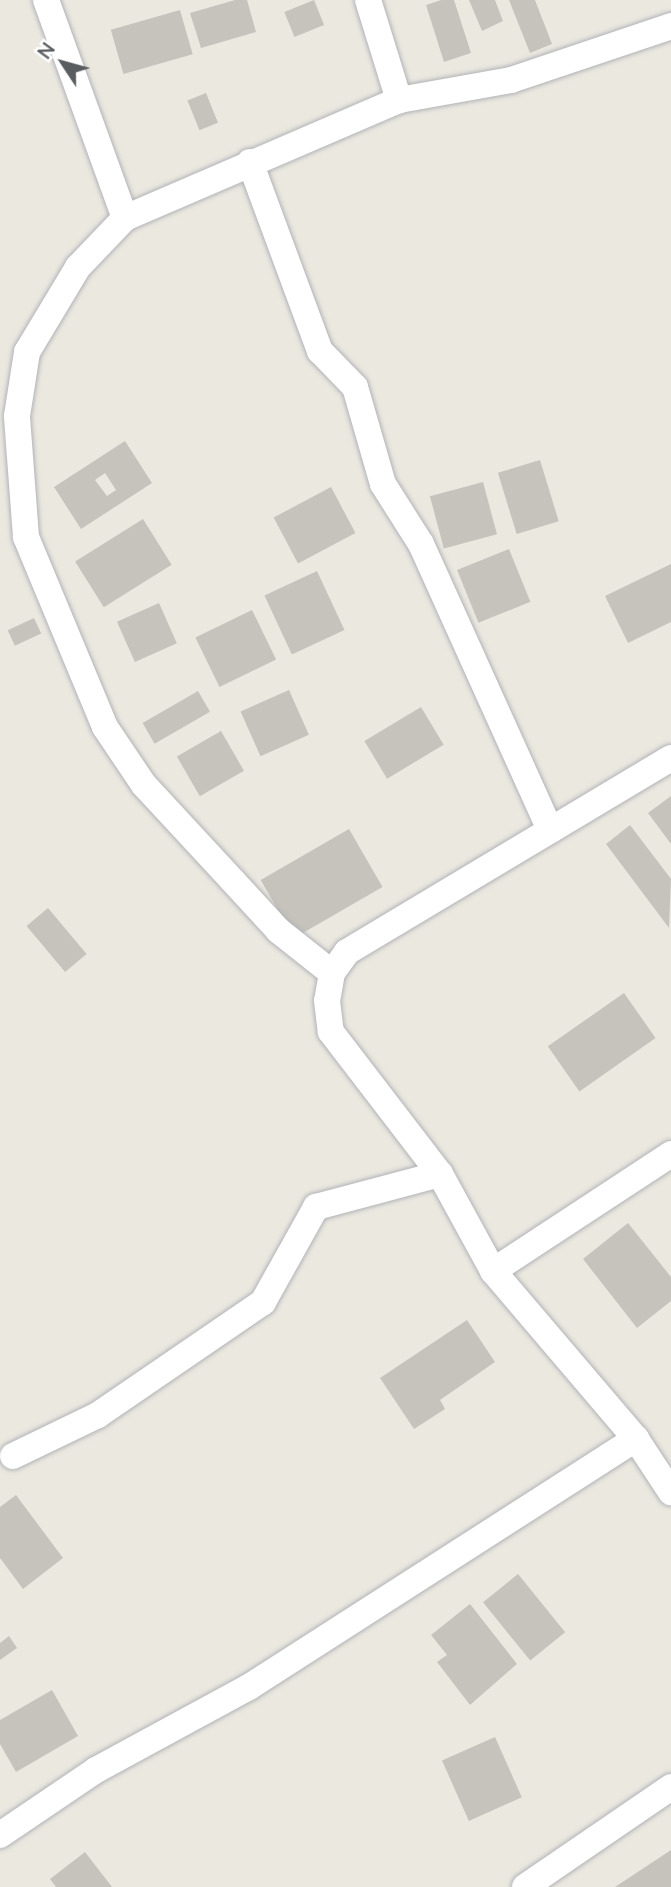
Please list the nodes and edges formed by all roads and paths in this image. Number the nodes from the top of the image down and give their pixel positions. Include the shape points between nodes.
1 (46, 0) edge
2 (368, 0) edge
3 (671, 26) edge
4 (400, 100) junction
5 (250, 162) junction
6 (125, 218) junction
7 (671, 758) edge
8 (550, 830) junction
9 (332, 973) junction
10 (671, 1154) edge
11 (440, 1174) junction
12 (493, 1271) junction
13 (636, 1439) junction
14 (13, 1456) dead end
15 (671, 1492) edge
16 (671, 1787) edge
17 (0, 1835) edge
18 (563, 1877) edge
19 (525, 1887) edge

1 - 6 street
2 - 4 street
3 - 4 street via 511,80
4 - 5 street
5 - 6 street
5 - 8 street via 320,351 355,387 383,484 421,544
6 - 9 street via 78,267 27,352 17,416 26,537 105,727 144,785 279,931
7 - 8 street
8 - 9 street via 347,951
9 - 11 street via 327,1001 331,1032
10 - 12 street
11 - 12 street
11 - 14 street via 316,1207 263,1302 98,1415
12 - 13 street
13 - 15 street
13 - 17 street via 249,1687 96,1769
16 - 18 street
18 - 19 street

